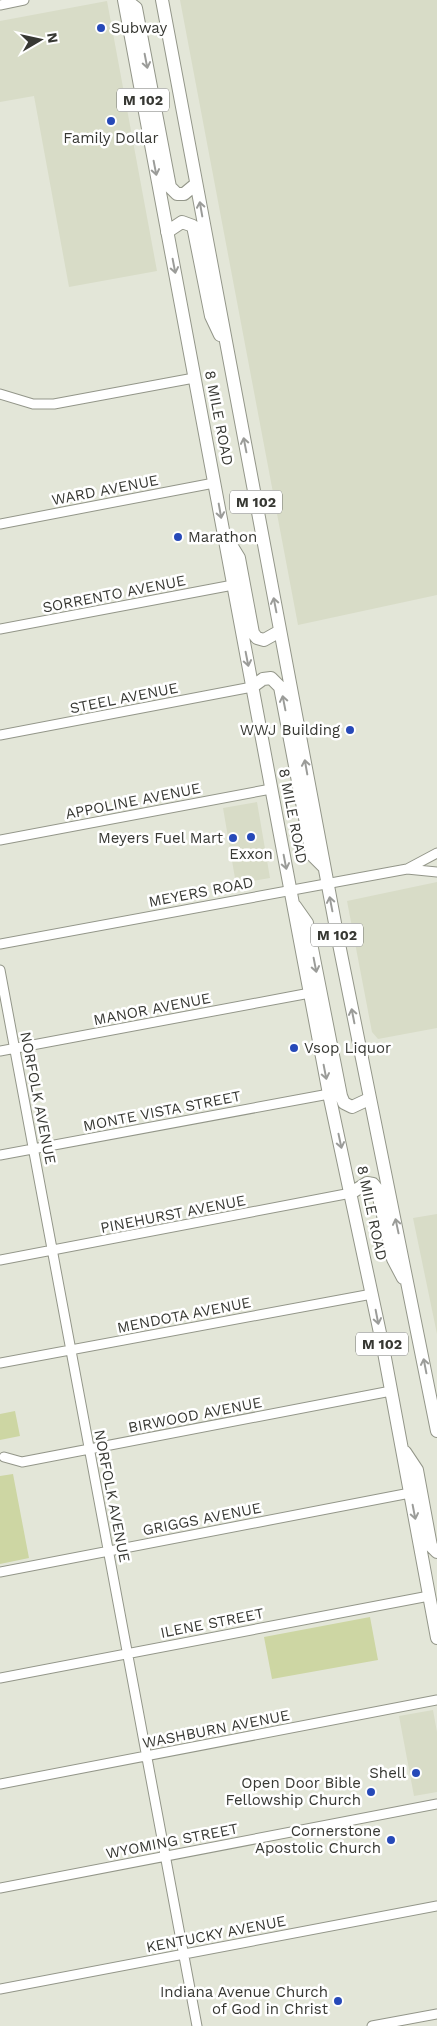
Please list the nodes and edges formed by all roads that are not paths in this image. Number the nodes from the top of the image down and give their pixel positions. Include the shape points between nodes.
1 (24, 0) edge
2 (125, 0) edge
3 (162, 0) edge
4 (0, 4) edge
5 (196, 184) junction
6 (167, 232) junction
7 (228, 351) junction
8 (194, 378) junction
9 (0, 394) edge
10 (214, 483) junction
11 (0, 524) edge
12 (223, 532) junction
13 (233, 585) junction
14 (0, 630) edge
15 (280, 631) junction
16 (252, 687) junction
17 (0, 735) edge
18 (271, 789) junction
19 (0, 840) edge
20 (437, 853) edge
21 (324, 867) junction
22 (407, 869) junction
23 (437, 872) edge
24 (327, 883) junction
25 (290, 889) junction
26 (293, 904) junction
27 (0, 944) edge
28 (0, 970) edge
29 (310, 993) junction
30 (15, 1049) junction
31 (0, 1052) edge
32 (329, 1094) junction
33 (369, 1099) junction
34 (33, 1149) junction
35 (0, 1155) edge
36 (351, 1194) junction
37 (53, 1250) junction
38 (0, 1260) edge
39 (410, 1292) junction
40 (372, 1294) junction
41 (70, 1350) junction
42 (0, 1363) edge
43 (433, 1384) edge
44 (391, 1391) junction
45 (437, 1431) edge
46 (402, 1448) junction
47 (89, 1449) junction
48 (4, 1456) dead end
49 (410, 1493) junction
50 (109, 1551) junction
51 (437, 1552) edge
52 (0, 1572) edge
53 (433, 1593) edge
54 (437, 1638) edge
55 (127, 1654) junction
56 (0, 1678) edge
57 (437, 1700) edge
58 (148, 1756) junction
59 (0, 1784) edge
60 (437, 1804) edge
61 (166, 1857) junction
62 (0, 1888) edge
63 (437, 1906) edge
64 (184, 1954) junction
65 (0, 1989) edge
66 (437, 2014) edge
67 (197, 2026) edge
68 (372, 2026) edge

1 - 4 street
2 -> 5 highway via 136,8 170,187 177,194 184,194
2 -> 6 highway, 8 MILE ROAD / M 102
3 - 5 highway, 8 MILE ROAD / M 102
7 -> 5 highway, 8 MILE ROAD / M 102
6 - 7 highway via 182,222 194,226 212,316
6 -> 8 highway, 8 MILE ROAD / M 102
15 -> 7 highway, 8 MILE ROAD / M 102
8 - 9 street via 54,404 33,404
8 - 10 highway, 8 MILE ROAD / M 102
10 - 11 street, WARD AVENUE
10 -> 12 highway, 8 MILE ROAD / M 102
12 - 13 highway, 8 MILE ROAD / M 102
12 - 15 highway via 239,558 253,633 264,640
13 - 14 street, SORRENTO AVENUE
13 -> 16 highway, 8 MILE ROAD / M 102
21 -> 15 highway, 8 MILE ROAD / M 102
16 - 17 street, STEEL AVENUE
16 - 18 highway, 8 MILE ROAD / M 102
21 -> 16 highway via 312,855 280,687 271,678
18 - 19 street, APPOLINE AVENUE
18 -> 25 highway, 8 MILE ROAD / M 102
20 - 22 street, MEYERS ROAD
21 - 24 highway, 8 MILE ROAD / M 102
22 - 23 street, MEYERS ROAD
22 - 24 street, MEYERS ROAD
24 - 25 street, MEYERS ROAD
33 -> 24 highway, 8 MILE ROAD / M 102
25 - 26 highway, 8 MILE ROAD / M 102
25 - 27 street, MEYERS ROAD
26 - 29 highway, 8 MILE ROAD / M 102
26 -> 33 highway via 307,923 340,1096 352,1107
28 - 30 street, NORFOLK AVENUE
29 - 30 street, MANOR AVENUE
29 -> 32 highway, 8 MILE ROAD / M 102
30 - 31 street, MANOR AVENUE
30 - 34 street, NORFOLK AVENUE
32 - 34 street, MONTE VISTA STREET
32 -> 36 highway, 8 MILE ROAD / M 102
39 -> 33 highway, 8 MILE ROAD / M 102
34 - 35 street, MONTE VISTA STREET
34 - 37 street, NORFOLK AVENUE
36 - 37 street, PINEHURST AVENUE
36 - 39 highway via 367,1183 377,1189 393,1259
36 - 40 highway, 8 MILE ROAD / M 102
37 - 38 street, PINEHURST AVENUE
37 - 41 street, NORFOLK AVENUE
43 -> 39 highway, 8 MILE ROAD / M 102
40 - 41 street, MENDOTA AVENUE
40 -> 44 highway, 8 MILE ROAD / M 102
41 - 42 street, MENDOTA AVENUE
41 - 47 street, NORFOLK AVENUE
43 - 45 highway, 8 MILE ROAD / M 102
44 - 46 highway, 8 MILE ROAD / M 102
44 - 47 street, BIRWOOD AVENUE
46 - 49 highway, 8 MILE ROAD / M 102
46 - 51 highway via 416,1470 431,1546
47 - 48 street, BIRWOOD AVENUE via 22,1462
47 - 50 street, NORFOLK AVENUE
49 - 50 street, GRIGGS AVENUE
49 -> 53 highway, 8 MILE ROAD / M 102
50 - 52 street, GRIGGS AVENUE
50 - 55 street, NORFOLK AVENUE
53 - 54 highway, 8 MILE ROAD / M 102
53 - 55 street, ILENE STREET
55 - 56 street, ILENE STREET
55 - 58 street, NORFOLK AVENUE
57 - 58 street, WASHBURN AVENUE
58 - 59 street, WASHBURN AVENUE
58 - 61 street, NORFOLK AVENUE
60 - 61 street, WYOMING STREET
61 - 62 street, WYOMING STREET
61 - 64 street, NORFOLK AVENUE
63 - 64 street, KENTUCKY AVENUE
64 - 65 street, KENTUCKY AVENUE
64 - 67 street, NORFOLK AVENUE
66 - 68 street

